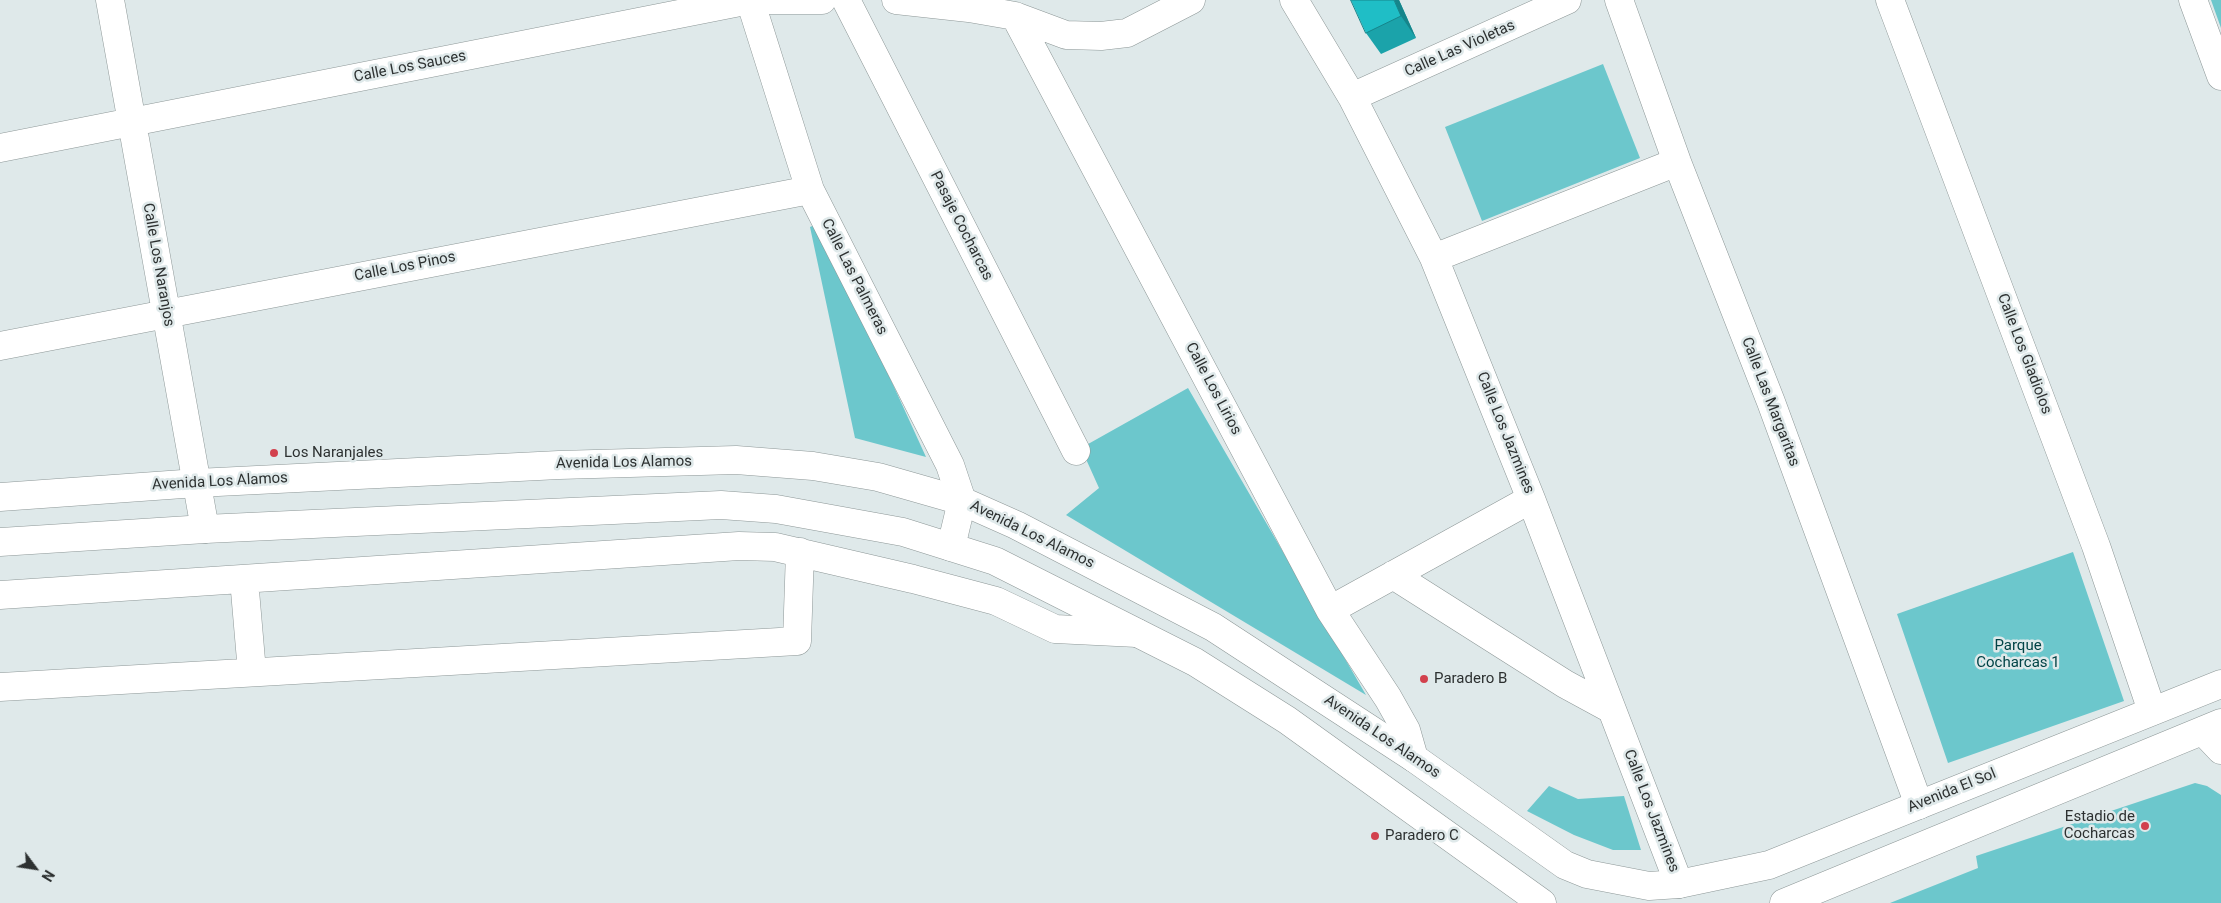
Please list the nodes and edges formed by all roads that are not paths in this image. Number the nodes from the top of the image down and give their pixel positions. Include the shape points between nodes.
1 (110, 0) edge
2 (750, 0) edge
3 (822, 0) edge
4 (846, 0) edge
5 (896, 0) edge
6 (1191, 0) edge
7 (1294, 0) edge
8 (1567, 0) edge
9 (1619, 0) edge
10 (1890, 0) edge
11 (2193, 0) edge
12 (1016, 16) junction
13 (2221, 76) edge
14 (1352, 97) junction
15 (132, 121) junction
16 (0, 148) edge
17 (1677, 162) junction
18 (810, 190) junction
19 (1434, 258) junction
20 (166, 313) junction
21 (0, 346) edge
22 (1076, 451) dead end
23 (197, 483) junction
24 (0, 497) edge
25 (1531, 499) junction
26 (962, 501) junction
27 (205, 529) junction
28 (0, 542) edge
29 (951, 548) junction
30 (800, 552) junction
31 (1393, 575) junction
32 (244, 579) junction
33 (0, 595) edge
34 (1330, 610) junction
35 (1137, 633) junction
36 (252, 672) junction
37 (2221, 684) edge
38 (0, 687) edge
39 (1611, 709) junction
40 (2152, 711) junction
41 (2215, 735) edge
42 (1414, 758) junction
43 (1920, 805) junction
44 (1679, 884) junction
45 (1542, 903) edge
46 (1784, 903) edge

1 - 15 street, Calle Los Naranjos
2 - 3 street, Calle Los Sauces
2 - 15 street, Calle Los Sauces
2 - 18 street, Calle Las Palmeras
4 - 22 street, Pasaje Cocharcas
5 - 12 street
6 - 12 street via 1127,33 1101,36 1066,34
7 - 14 street, Calle Los Jazmines
8 - 14 street, Calle Las Violetas
9 - 17 street, Calle Las Margaritas
10 - 40 street, Calle Los Gladiolos via 2096,546
11 - 13 street
12 - 34 street, Calle Los Lirios
14 - 19 street, Calle Los Jazmines
15 - 16 street, Calle Los Sauces
15 - 20 street, Calle Los Naranjos
17 - 19 street
17 - 43 street, Calle Las Margaritas via 1771,402
18 - 20 street, Calle Los Pinos
18 - 26 street, Calle Las Palmeras via 950,465
19 - 25 street, Calle Los Jazmines
20 - 21 street, Calle Los Pinos
20 - 23 street, Calle Los Naranjos
23 - 24 street, Avenida Los Alamos
23 - 26 street, Avenida Los Alamos via 559,465 736,460 813,466 878,477
23 - 27 street, Calle Los Naranjos
25 - 31 street
25 - 39 street, Calle Los Jazmines
26 - 29 street
26 - 42 street, Avenida Los Alamos via 1016,525 1213,627
27 - 28 street
27 - 29 street via 721,505 776,509 894,530
29 - 35 street via 995,561
30 - 32 street via 775,547 739,546
30 - 35 street via 996,601 1056,629
30 - 36 street via 797,641
31 - 34 street
31 - 39 street via 1565,684
32 - 33 street
32 - 36 street
34 - 42 street, Calle Los Lirios via 1388,698 1406,730
35 - 45 street via 1195,662 1287,720
36 - 38 street
37 - 40 street, Avenida El Sol
39 - 44 street, Calle Los Jazmines
40 - 43 street, Avenida El Sol
41 - 46 street
42 - 44 street, Avenida Los Alamos via 1565,865 1587,874 1649,886
43 - 44 street, Avenida El Sol via 1769,865

